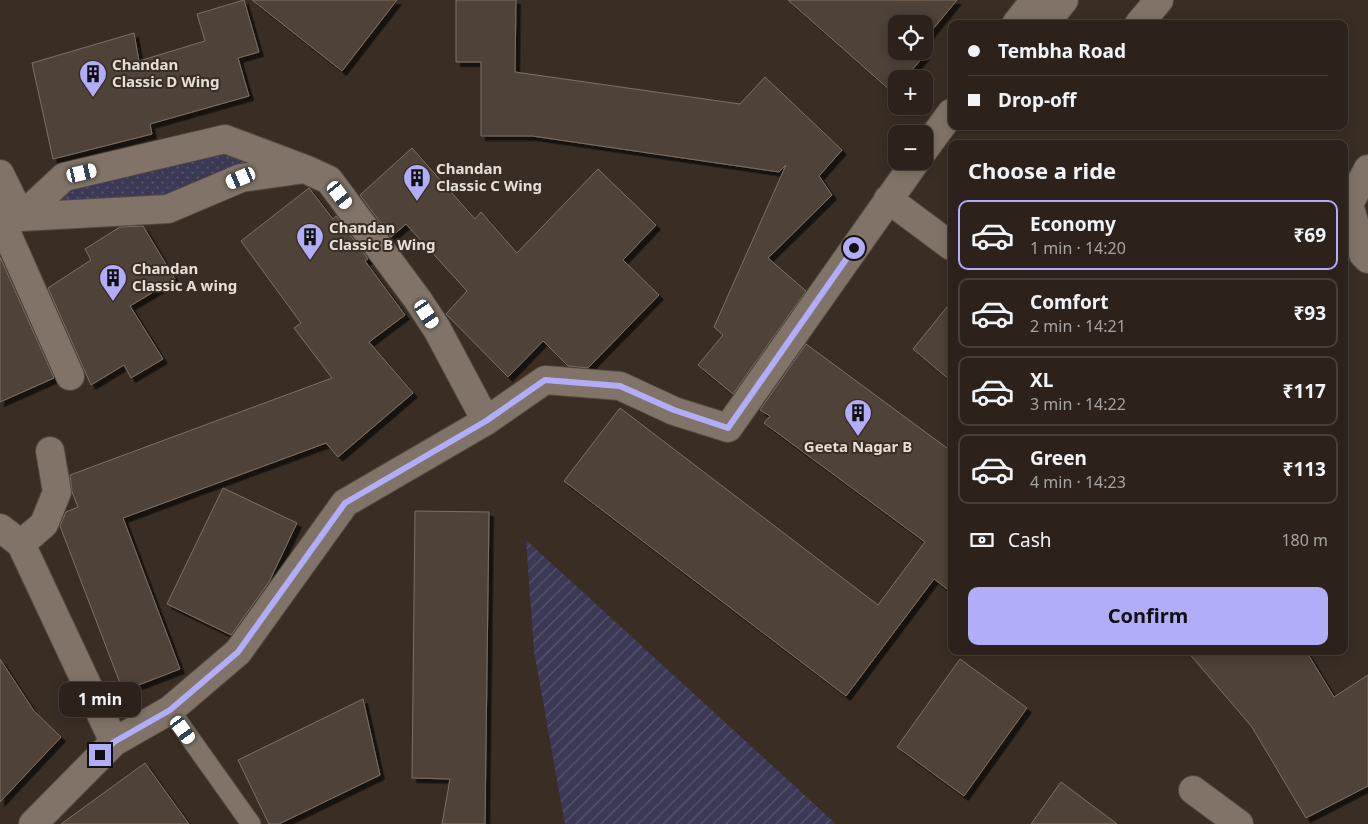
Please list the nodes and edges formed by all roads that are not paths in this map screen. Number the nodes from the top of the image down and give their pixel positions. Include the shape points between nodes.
1 (1035, 0) edge
2 (1064, 0) edge
3 (1159, 0) edge
4 (1019, 20) edge
5 (1048, 20) edge
6 (1142, 20) edge
7 (948, 117) edge
8 (933, 138) edge
9 (305, 169) junction
10 (1368, 169) edge
11 (909, 170) edge
12 (0, 174) edge
13 (888, 199) junction
14 (10, 217) edge
15 (948, 244) edge
16 (1368, 260) edge
17 (70, 376) dead end
18 (486, 421) junction
19 (50, 451) dead end
20 (0, 528) edge
21 (22, 544) junction
22 (170, 710) junction
23 (114, 742) junction
24 (1193, 790) dead end
25 (33, 824) edge
26 (251, 824) edge
27 (1239, 824) edge

1 - 4 street
2 - 5 street
3 - 6 street
7 - 8 street
9 - 14 street via 241,178 168,209
9 - 14 street via 224,140 64,177
9 - 18 street via 329,180 418,300 437,328
10 - 16 street via 1350,204 1363,254
11 - 13 street
12 - 14 street
13 - 15 street
13 - 18 street via 728,428 674,410 620,386 545,380
14 - 17 street
18 - 22 street via 345,503 238,652
19 - 21 street via 57,492 44,524
20 - 21 street
21 - 23 street
22 - 23 street
22 - 26 lane
23 - 25 street
24 - 27 street

